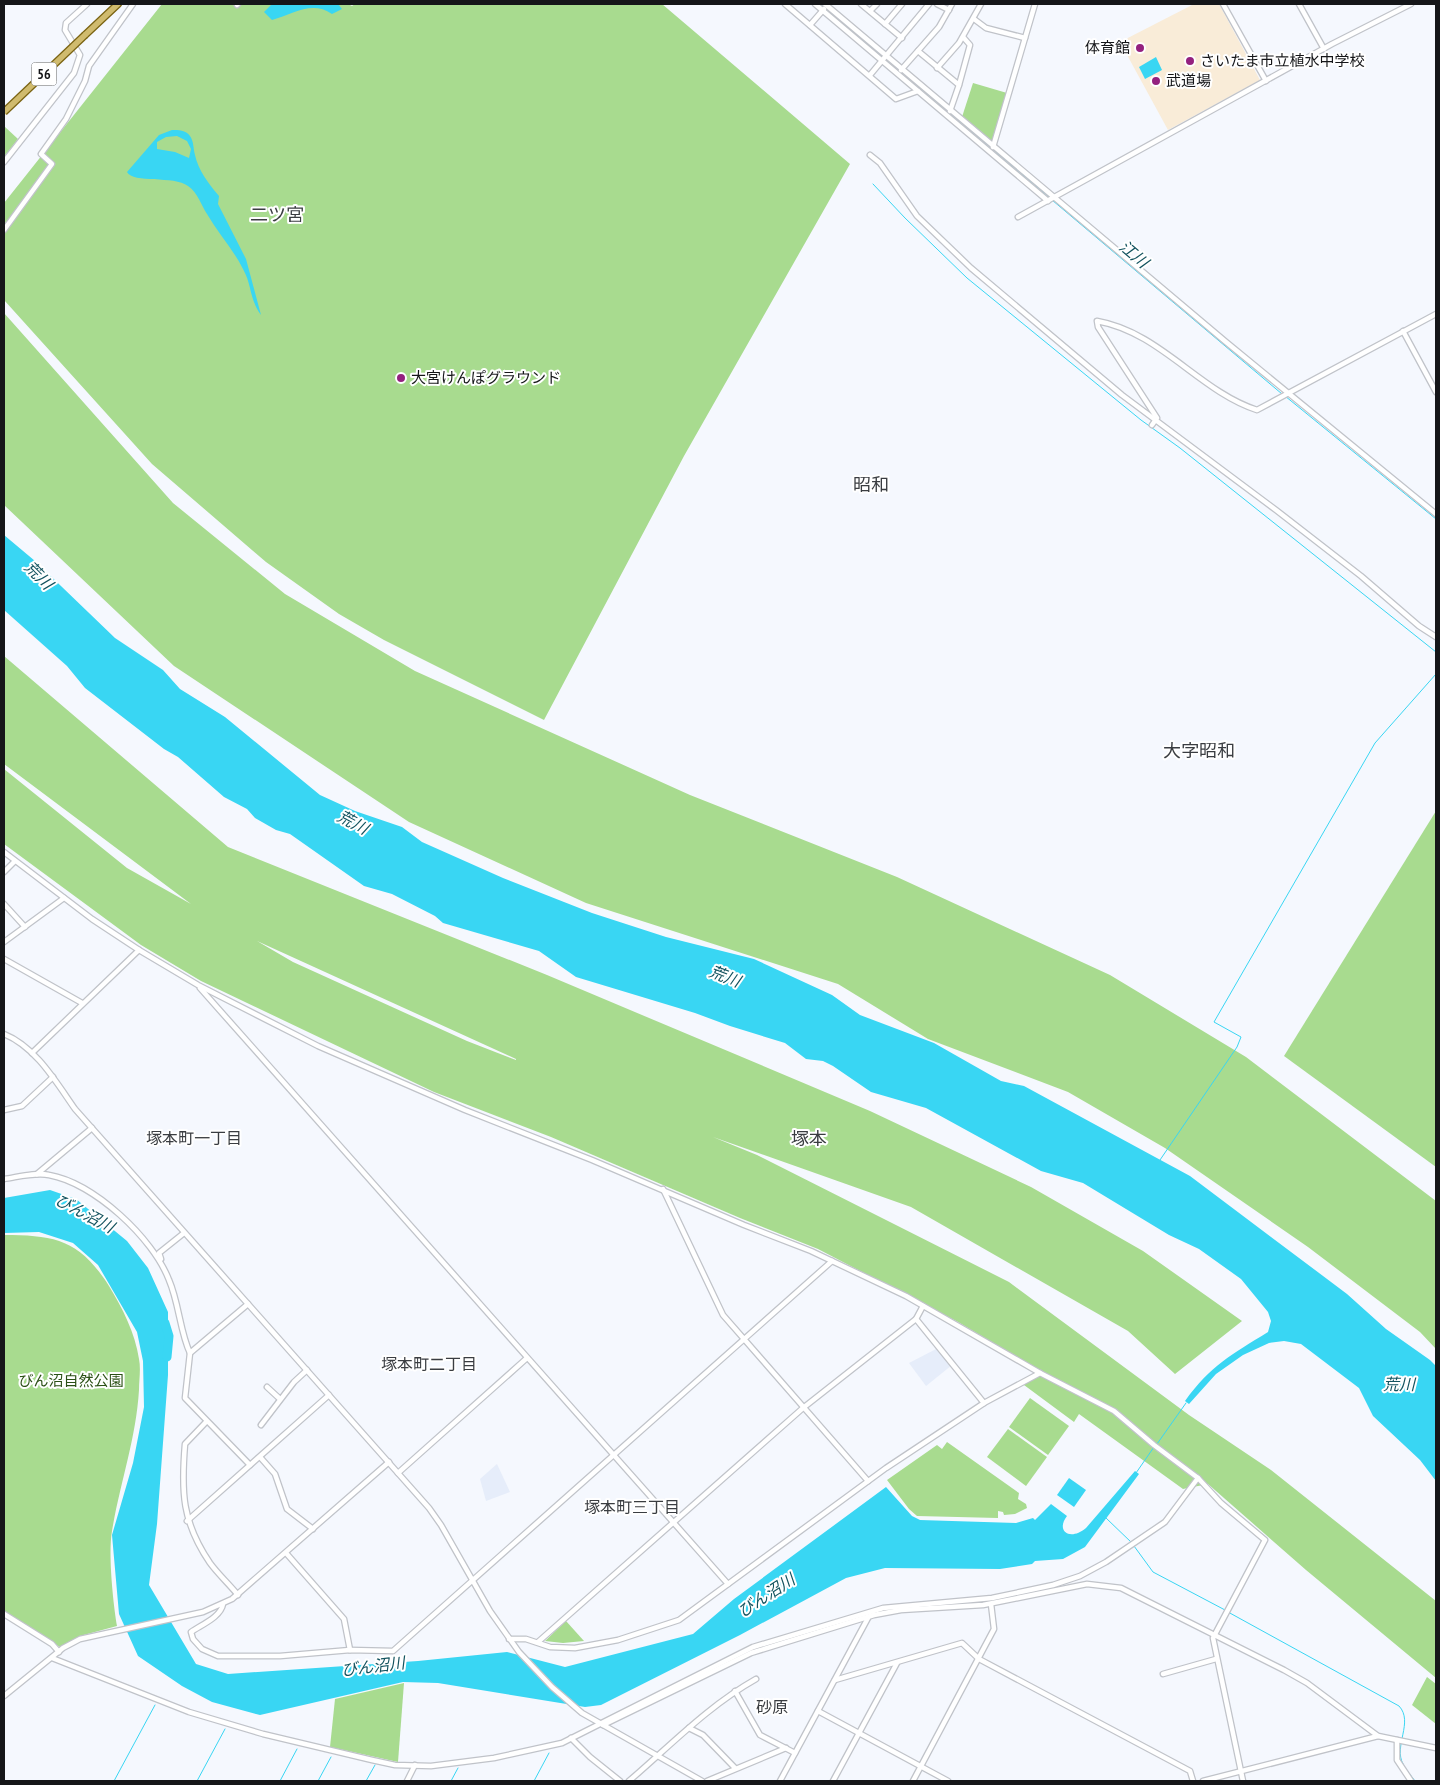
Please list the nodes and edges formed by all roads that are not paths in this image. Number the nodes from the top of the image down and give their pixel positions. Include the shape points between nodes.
1 (87, 4) edge
2 (118, 4) edge
3 (133, 4) edge
4 (785, 4) edge
5 (816, 4) edge
6 (861, 4) edge
7 (877, 4) edge
8 (902, 4) edge
9 (928, 4) edge
10 (937, 4) edge
11 (952, 4) edge
12 (981, 4) edge
13 (1035, 4) edge
14 (1223, 4) edge
15 (1299, 4) edge
16 (1411, 4) edge
17 (825, 6) edge
18 (949, 10) junction
19 (870, 11) junction
20 (974, 19) junction
21 (885, 24) junction
22 (810, 25) junction
23 (963, 37) junction
24 (902, 38) junction
25 (1026, 38) junction
26 (1324, 49) junction
27 (918, 51) junction
28 (884, 58) junction
29 (937, 68) junction
30 (900, 71) junction
31 (870, 75) junction
32 (1266, 81) junction
33 (959, 85) junction
34 (918, 91) junction
35 (4, 112) edge
36 (949, 112) junction
37 (993, 147) junction
38 (870, 155) dead end
39 (4, 162) edge
40 (1051, 199) junction
41 (1018, 217) dead end
42 (4, 230) edge
43 (1436, 314) edge
44 (1404, 331) junction
45 (1436, 392) edge
46 (1289, 394) junction
47 (1155, 420) junction
48 (1152, 426) dead end
49 (1436, 514) edge
50 (1436, 637) edge
51 (4, 852) edge
52 (15, 861) junction
53 (4, 872) edge
54 (64, 898) junction
55 (4, 904) edge
56 (25, 927) junction
57 (4, 942) edge
58 (140, 950) junction
59 (4, 959) edge
60 (198, 985) junction
61 (82, 1003) junction
62 (4, 1034) edge
63 (32, 1053) junction
64 (53, 1077) junction
65 (4, 1110) edge
66 (92, 1128) junction
67 (36, 1175) junction
68 (4, 1179) edge
69 (663, 1189) junction
70 (184, 1233) junction
71 (832, 1261) junction
72 (161, 1263) junction
73 (248, 1304) junction
74 (923, 1306) junction
75 (916, 1319) junction
76 (743, 1340) junction
77 (190, 1353) junction
78 (527, 1358) junction
79 (307, 1370) junction
80 (1040, 1374) junction
81 (267, 1387) dead end
82 (329, 1395) junction
83 (280, 1399) junction
84 (984, 1403) junction
85 (803, 1408) junction
86 (206, 1422) junction
87 (261, 1424) dead end
88 (614, 1455) junction
89 (260, 1457) junction
90 (389, 1462) junction
91 (250, 1465) junction
92 (398, 1473) junction
93 (1198, 1478) junction
94 (868, 1481) junction
95 (187, 1521) junction
96 (674, 1523) junction
97 (313, 1529) junction
98 (286, 1553) junction
99 (472, 1582) junction
100 (728, 1584) junction
101 (238, 1595) junction
102 (223, 1604) junction
103 (991, 1604) junction
104 (4, 1614) edge
105 (868, 1618) junction
106 (1214, 1634) junction
107 (510, 1640) junction
108 (538, 1642) junction
109 (350, 1650) junction
110 (59, 1652) junction
111 (52, 1658) junction
112 (979, 1659) junction
113 (1216, 1659) junction
114 (897, 1663) junction
115 (1163, 1674) dead end
116 (756, 1679) dead end
117 (835, 1680) junction
118 (735, 1691) junction
119 (4, 1696) edge
120 (818, 1711) junction
121 (602, 1724) junction
122 (689, 1728) junction
123 (858, 1734) junction
124 (1378, 1736) junction
125 (572, 1738) junction
126 (1397, 1740) junction
127 (786, 1748) junction
128 (1436, 1748) edge
129 (795, 1753) junction
130 (658, 1756) junction
131 (415, 1765) junction
132 (921, 1766) junction
133 (735, 1768) junction
134 (1241, 1771) junction
135 (407, 1781) edge
136 (620, 1781) edge
137 (629, 1781) edge
138 (702, 1781) edge
139 (707, 1781) edge
140 (780, 1781) edge
141 (833, 1781) edge
142 (913, 1781) edge
143 (948, 1781) edge
144 (1193, 1781) edge
145 (1202, 1781) edge
146 (1243, 1781) edge
147 (1410, 1781) edge

1 - 39 street via 66,23 65,30 80,55 74,73
2 - 35 main road, 56, bridge
3 - 42 street via 89,66 66,119 41,154 52,164
4 - 22 street
5 - 17 street
6 - 19 street
7 - 19 street
8 - 21 street
9 - 24 street
10 - 18 street
11 - 18 street
12 - 20 street
13 - 25 street
14 - 32 street
15 - 26 street
16 - 26 street
17 - 22 street
17 - 28 street
18 - 27 street
19 - 21 street
20 - 23 street
20 - 25 street via 986,28
21 - 24 street
22 - 31 street
23 - 29 street
23 - 33 street via 970,45
24 - 28 street
25 - 37 street
26 - 32 street
27 - 29 street
27 - 30 street
28 - 30 street
28 - 31 street
29 - 33 street
30 - 34 street
30 - 36 street
31 - 34 street via 896,99
32 - 40 street
33 - 36 street
34 - 36 street
36 - 37 street
36 - 40 street
37 - 40 street
38 - 47 street via 880,163 917,216 965,262 1093,372
40 - 41 street
40 - 46 street
43 - 44 street
44 - 45 street
44 - 46 street
46 - 47 street via 1257,410 1227,396 1136,334 1097,321 1157,418
46 - 49 street
47 - 48 street
47 - 50 street via 1276,510
51 - 52 street
52 - 53 street
52 - 54 street
54 - 56 street
54 - 58 street
55 - 56 street
56 - 57 street
58 - 60 street
58 - 61 street
59 - 61 street
60 - 69 street via 346,1059
60 - 78 street
61 - 63 street
62 - 63 street
63 - 64 street
64 - 65 street via 22,1106
64 - 66 street
66 - 67 street
66 - 70 street
67 - 68 street
67 - 72 street via 48,1174 92,1193 143,1238
69 - 71 street
69 - 76 street via 723,1315
70 - 72 street via 159,1253
70 - 73 street
71 - 74 street
71 - 76 street
72 - 77 street via 180,1313
73 - 77 street
73 - 79 street
74 - 75 street
74 - 80 street
75 - 84 street
75 - 85 street
76 - 85 street
76 - 88 street
77 - 86 street via 184,1398
78 - 88 street
78 - 92 street
79 - 82 street
79 - 83 street
80 - 84 street
80 - 93 street via 1114,1411
81 - 83 street
82 - 89 street
82 - 90 street
83 - 87 street
84 - 94 street
85 - 94 street
85 - 96 street
86 - 91 street
86 - 95 street via 185,1444 182,1478
88 - 96 street
88 - 99 street
89 - 91 street
89 - 97 street via 275,1474 286,1509
90 - 92 street
90 - 97 street
91 - 95 street
92 - 99 street via 437,1519
93 - 106 street via 1221,1503 1265,1540
93 - 121 street via 1165,1522 1080,1576 992,1598 871,1611 747,1649
94 - 100 street
95 - 101 street via 211,1564
96 - 100 street
96 - 108 street
97 - 98 street
98 - 101 street
98 - 109 street via 344,1619
99 - 107 street
99 - 109 street via 393,1652
100 - 108 street via 679,1620 635,1635 601,1644 566,1648
101 - 102 street
102 - 109 street via 222,1609 191,1632 197,1644 212,1654 272,1656
102 - 110 street via 203,1612 83,1638
103 - 105 street via 901,1610
103 - 106 street via 1080,1584 1104,1584 1125,1590
103 - 112 street via 994,1630
104 - 110 street via 52,1644
105 - 117 street
105 - 121 street via 751,1653
106 - 113 street
106 - 124 street via 1296,1676
107 - 108 street
107 - 121 street via 552,1687 582,1713
110 - 111 street
111 - 119 street
111 - 131 street via 189,1712 381,1762
112 - 114 street via 962,1643
112 - 132 street
112 - 144 street via 1190,1771
113 - 115 street
113 - 134 street
114 - 117 street
114 - 123 street
116 - 118 street
117 - 120 street
118 - 122 street
118 - 127 street via 760,1735
120 - 123 street
120 - 129 street
121 - 125 street
121 - 130 street
122 - 130 street
122 - 133 street via 703,1736
123 - 132 street
123 - 141 street
124 - 126 street
124 - 134 street
125 - 131 street via 560,1744 501,1757
125 - 136 street
126 - 128 street
126 - 147 street via 1396,1760
127 - 129 street
127 - 133 street
129 - 140 street
130 - 137 street
130 - 138 street
131 - 135 street
132 - 142 street
132 - 143 street
133 - 139 street
134 - 145 street
134 - 146 street

